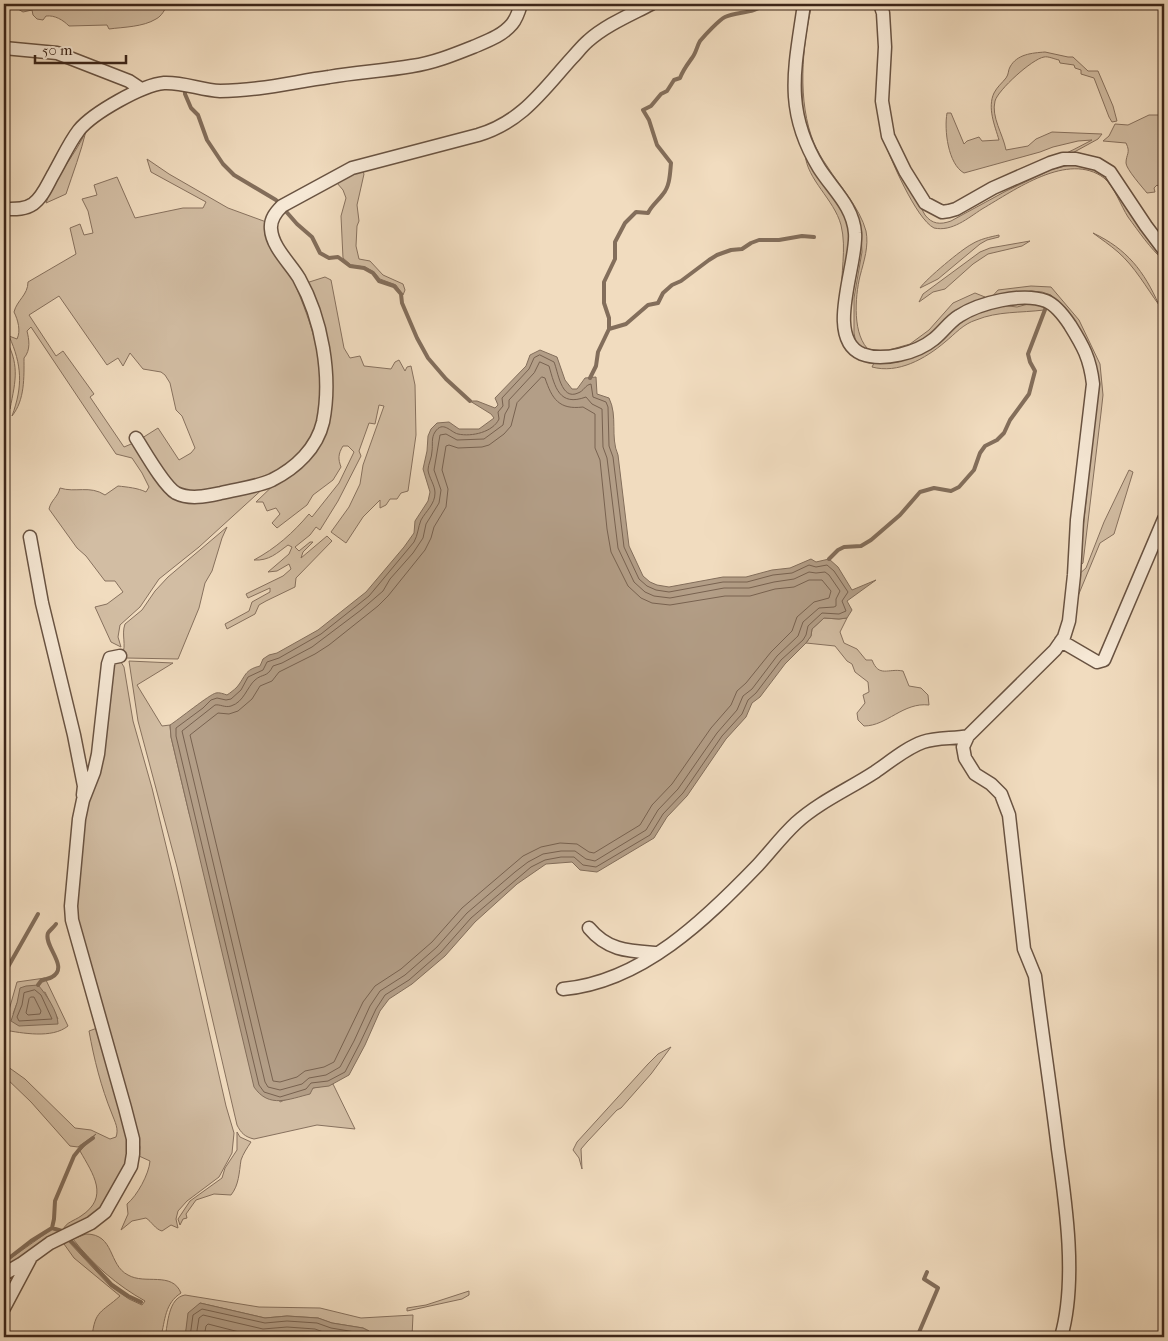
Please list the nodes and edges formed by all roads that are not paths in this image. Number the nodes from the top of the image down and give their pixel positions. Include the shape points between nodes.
1 (521, 4) edge
2 (651, 4) edge
3 (804, 4) edge
4 (880, 4) edge
5 (4, 48) edge
6 (141, 89) junction
7 (4, 209) edge
8 (1164, 250) edge
9 (136, 438) dead end
10 (1164, 519) edge
11 (30, 537) dead end
12 (1061, 641) junction
13 (120, 656) dead end
14 (968, 736) junction
15 (83, 800) junction
16 (588, 928) dead end
17 (657, 953) junction
18 (564, 989) dead end
19 (31, 1257) junction
20 (4, 1274) edge
21 (4, 1308) edge
22 (1061, 1337) edge

1 - 6 street via 512,24 502,34 457,54 413,66 260,88 219,91 167,83
2 - 9 street via 586,42 535,100 508,123 478,135 352,168 282,206 275,213 271,229 274,240 300,280 312,309 326,365 327,384 320,431 309,453 296,464 272,480 254,486 185,496 170,489
3 - 12 street via 794,82 796,109 803,138 820,169 848,206 854,222 856,235 844,316 846,338 852,348 863,354 899,355 933,340 958,316 970,310 996,301 1033,298 1047,301 1058,309 1088,355 1093,384 1069,621
4 - 8 street via 885,47 882,100 888,136 925,203 942,212 956,209 993,188 1050,163 1076,158 1110,172
5 - 6 street via 58,53
6 - 7 street via 112,105 80,130 33,204 21,209
10 - 12 street via 1104,660 1097,662
11 - 15 street via 42,603 74,735 84,786
12 - 14 street via 1044,662
13 - 15 street via 110,658 108,664 98,754
14 - 17 street via 924,741 810,810 713,909
14 - 22 street via 963,747 965,758 974,774 1001,794 1009,815 1024,949 1034,976 1066,1210 1068,1278
15 - 19 street via 71,894 72,920 125,1108 133,1139 133,1154 131,1166 99,1219 50,1243
16 - 17 street via 598,939 618,948
17 - 18 street via 612,978
19 - 20 street
19 - 21 street

